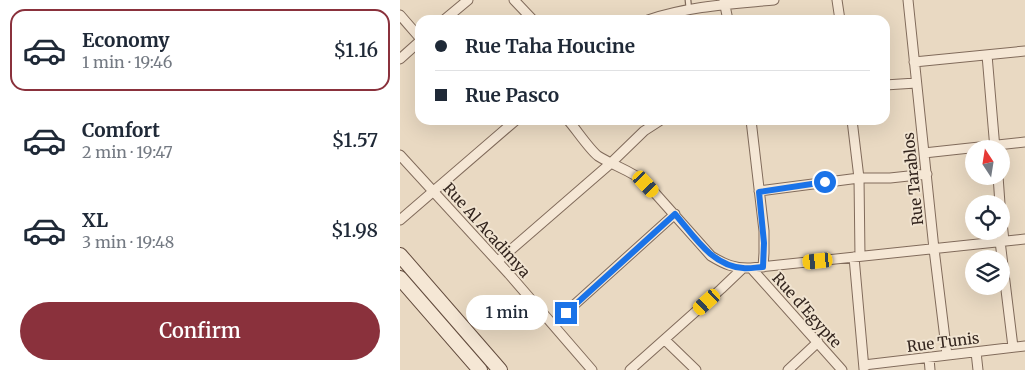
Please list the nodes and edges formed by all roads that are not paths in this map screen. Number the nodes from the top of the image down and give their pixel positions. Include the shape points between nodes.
1 (468, 0) edge
2 (514, 0) edge
3 (774, 0) edge
4 (837, 0) edge
5 (908, 0) edge
6 (725, 2) edge
7 (688, 5) edge
8 (400, 15) edge
9 (450, 15) edge
10 (528, 15) edge
11 (671, 15) edge
12 (727, 15) edge
13 (839, 15) edge
14 (415, 33) edge
15 (415, 44) edge
16 (1025, 51) edge
17 (987, 55) junction
18 (400, 60) edge
19 (914, 62) junction
20 (916, 83) junction
21 (890, 86) edge
22 (510, 125) edge
23 (572, 125) edge
24 (653, 125) edge
25 (752, 125) edge
26 (853, 125) edge
27 (994, 140) edge
28 (1025, 142) edge
29 (1010, 144) edge
30 (965, 150) edge
31 (924, 153) junction
32 (400, 155) edge
33 (611, 164) junction
34 (927, 174) junction
35 (858, 178) junction
36 (433, 191) junction
37 (759, 192) junction
38 (675, 214) junction
39 (400, 220) edge
40 (1025, 239) edge
41 (1002, 241) junction
42 (934, 249) junction
43 (400, 255) edge
44 (857, 256) junction
45 (498, 261) junction
46 (763, 267) junction
47 (747, 268) junction
48 (400, 278) edge
49 (553, 324) junction
50 (665, 340) junction
51 (818, 342) junction
52 (1025, 346) edge
53 (1014, 347) junction
54 (976, 352) junction
55 (947, 355) junction
56 (929, 358) junction
57 (864, 367) edge
58 (480, 370) edge
59 (500, 370) edge
60 (592, 370) edge
61 (630, 370) edge
62 (696, 370) edge
63 (788, 370) edge
64 (842, 370) edge
65 (930, 370) edge
66 (978, 370) edge

1 - 9 street
2 - 10 street
3 - 6 street
4 - 13 street
5 - 19 street, Rue Tarablos
6 - 7 street
6 - 12 street
7 - 11 street
8 - 14 street
15 - 18 street
16 - 17 street
17 - 19 street
17 - 27 street
19 - 20 street, Rue Tarablos
20 - 21 street
20 - 31 street, Rue Tarablos
22 - 36 street
23 - 33 street via 596,154
24 - 33 street
25 - 37 street
26 - 35 street
28 - 29 street
30 - 31 street
31 - 34 street, Rue Tarablos
32 - 36 street, Rue Al Acadimya
33 - 38 street via 638,176
33 - 45 street
34 - 35 street
34 - 42 street, Rue Tarablos
35 - 37 street
35 - 44 street
36 - 39 street
36 - 45 street, Rue Al Acadimya
37 - 46 street via 764,237
38 - 47 street via 711,256 723,264
38 - 49 street
40 - 41 street
41 - 42 street
41 - 53 street
42 - 44 street
42 - 55 street, Rue Tarablos
43 - 59 main road
44 - 46 street
44 - 57 street
45 - 49 street, Rue Al Acadimya
46 - 47 street
47 - 50 street
47 - 51 street, Rue d'Egypte
48 - 58 main road
49 - 60 street, Rue Al Acadimya
50 - 61 street
50 - 62 street
51 - 63 street
51 - 64 street, Rue d'Egypte
52 - 53 street, Rue Tunis
53 - 54 street, Rue Tunis
54 - 55 street, Rue Tunis
54 - 66 street
55 - 56 street, Rue Tunis
56 - 57 street, Rue Tunis
56 - 65 street

